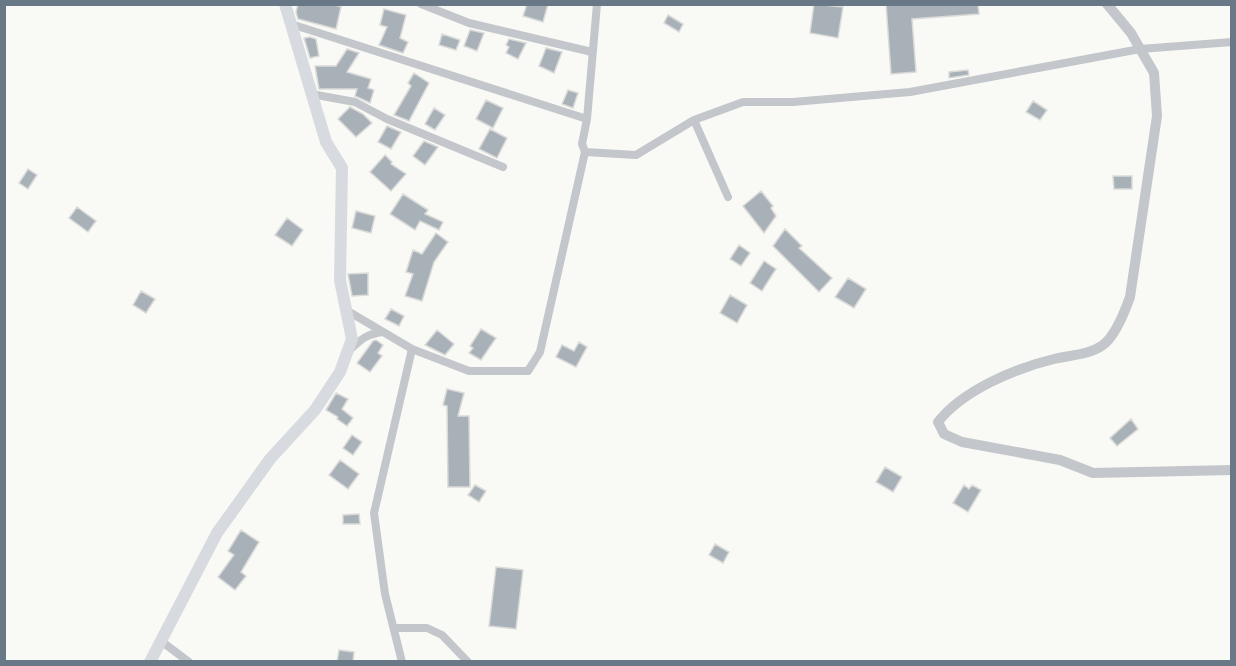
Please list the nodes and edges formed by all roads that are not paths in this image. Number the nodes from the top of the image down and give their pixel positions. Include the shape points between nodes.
1 (285, 4) edge
2 (421, 4) edge
3 (597, 4) edge
4 (1107, 4) edge
5 (291, 24) junction
6 (1232, 42) edge
7 (1140, 49) junction
8 (592, 52) junction
9 (311, 94) junction
10 (587, 119) junction
11 (694, 120) junction
12 (585, 152) junction
13 (503, 167) dead end
14 (728, 197) dead end
15 (346, 310) junction
16 (383, 332) junction
17 (412, 349) junction
18 (347, 352) junction
19 (1232, 470) edge
20 (394, 628) junction
21 (161, 641) junction
22 (150, 662) edge
23 (189, 662) edge
24 (402, 662) edge
25 (468, 662) edge

1 - 5 main road
2 - 8 street via 469,23
3 - 8 street
4 - 7 street
5 - 9 main road
5 - 10 street
6 - 7 street
7 - 11 street via 910,92 743,102
7 - 19 street via 1154,73 1157,116 1130,297 1120,321 1104,345 993,379 938,422 944,434 962,442 1060,460 1093,473
8 - 10 street
9 - 13 street via 355,102
9 - 15 main road via 326,142 342,168 340,280
10 - 12 street via 582,144
11 - 12 street via 636,155
11 - 14 street
12 - 17 street via 540,352 528,371 469,371
15 - 16 street
15 - 18 main road via 352,339
16 - 17 street
16 - 18 street via 362,337
17 - 20 street via 374,513 385,594
18 - 21 main road via 340,372 315,410 270,459 217,533
20 - 24 street
20 - 25 street via 427,628 442,635
21 - 22 main road
21 - 23 street

